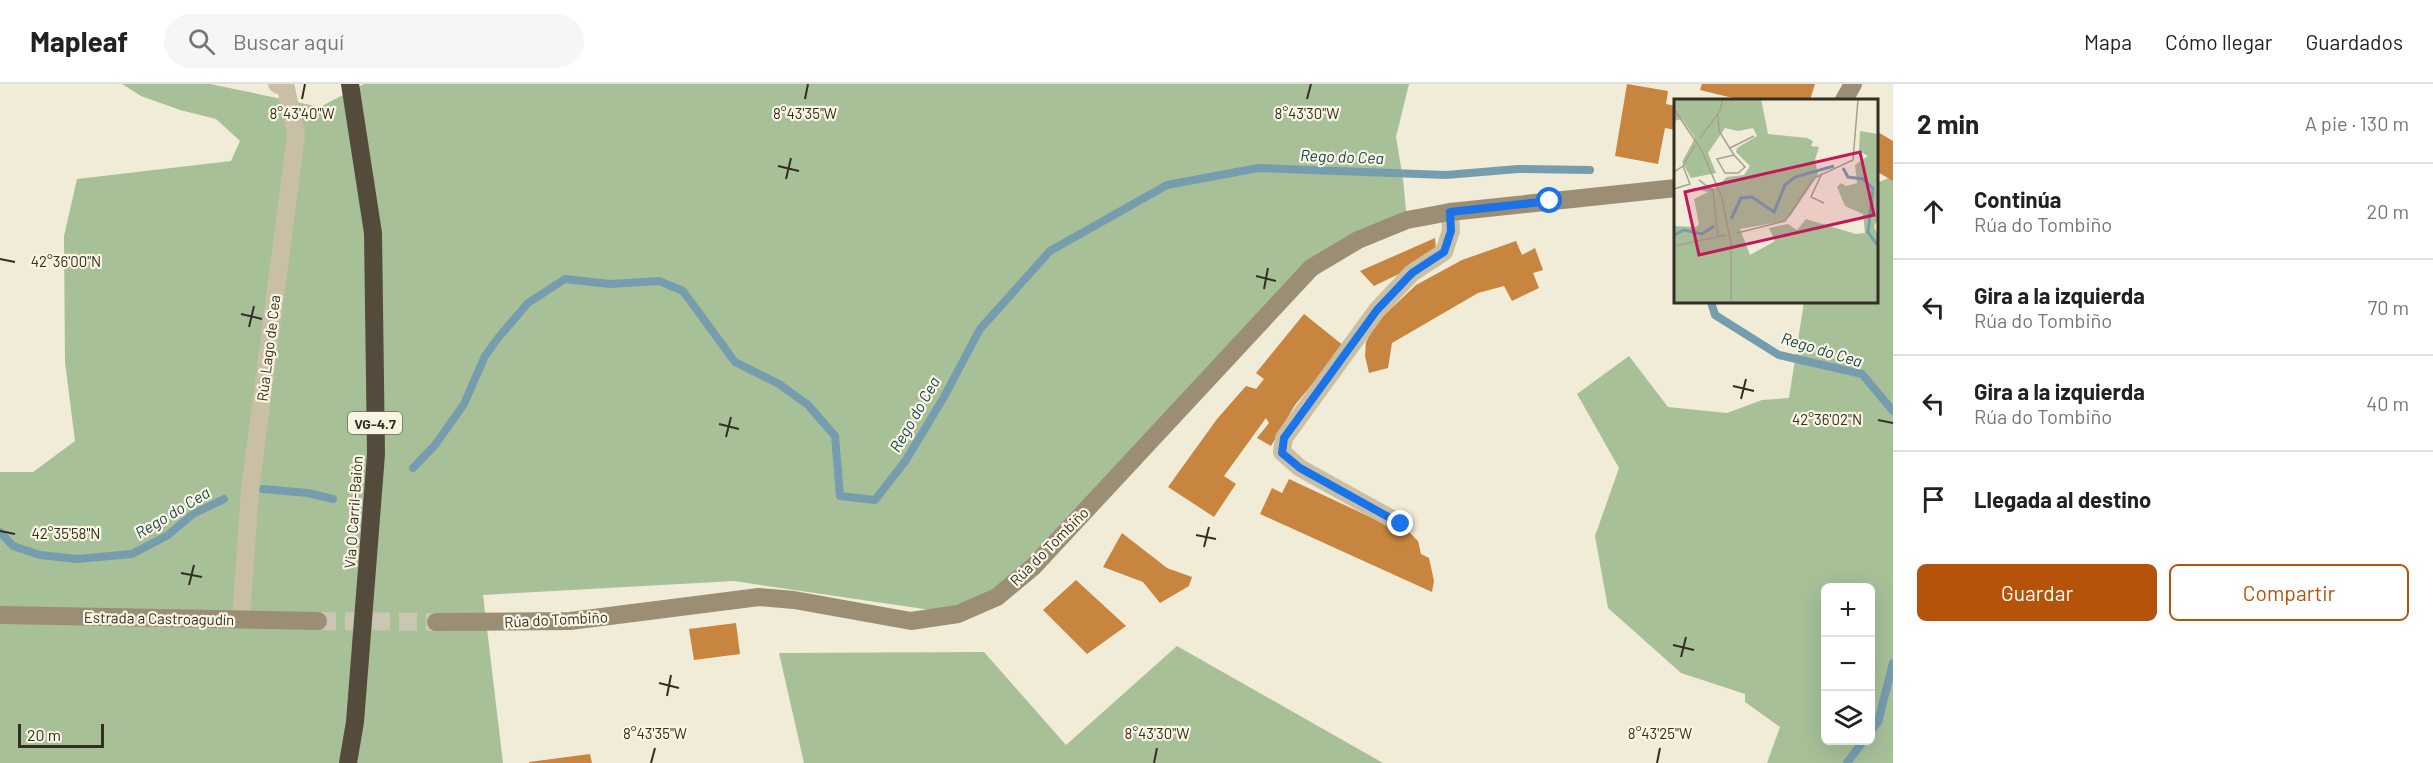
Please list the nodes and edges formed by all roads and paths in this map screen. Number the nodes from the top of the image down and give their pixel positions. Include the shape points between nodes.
1 (277, 84) edge
2 (350, 84) edge
3 (1853, 84) edge
4 (1845, 99) edge
5 (1674, 188) edge
6 (1450, 212) junction
7 (1401, 524) dead end
8 (0, 615) edge
9 (241, 619) junction
10 (318, 621) tunnel mouth
11 (436, 622) tunnel mouth
12 (348, 763) edge

1 - 9 street, Rúa Lago de Cea via 286,88 296,135 250,490
2 - 12 highway, Vía O Carril-Baión / VG-4.7 via 373,233 376,454 355,722
3 - 4 street
5 - 6 street, Rúa do Tombiño
6 - 7 street via 1451,231 1444,252 1412,273 1377,310 1284,438 1282,453 1300,468
6 - 11 street, Rúa do Tombiño via 1407,220 1359,240 1311,268 1033,567 997,597 958,614 911,621 759,597 570,621
8 - 9 street, Estrada a Castroagudín
9 - 10 street, Estrada a Castroagudín

